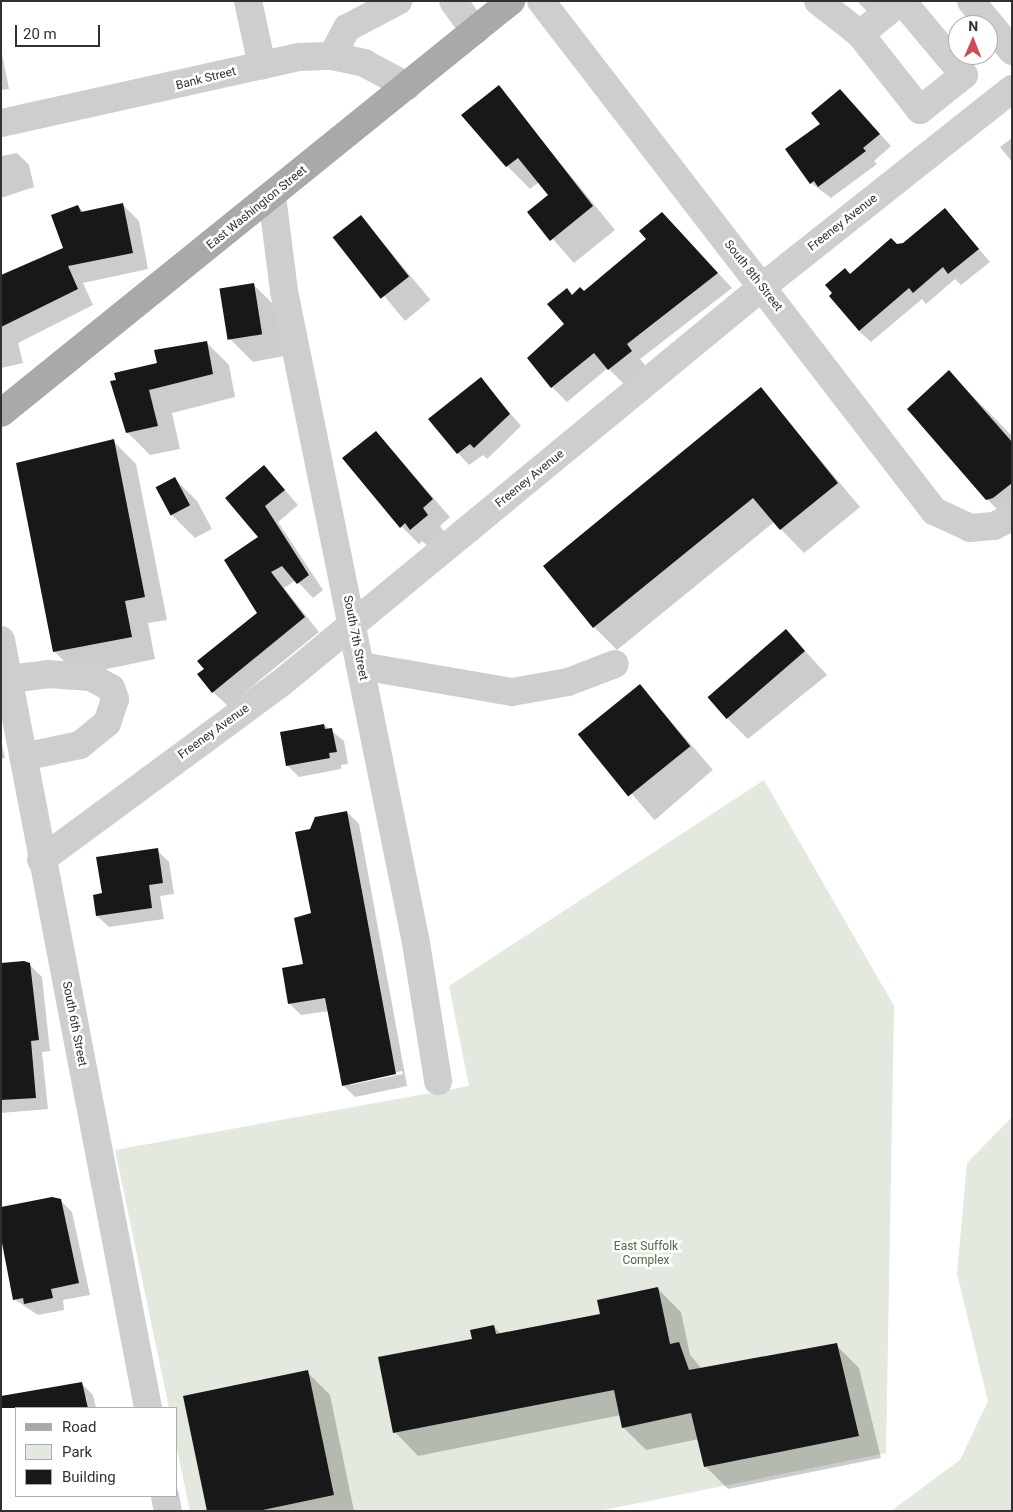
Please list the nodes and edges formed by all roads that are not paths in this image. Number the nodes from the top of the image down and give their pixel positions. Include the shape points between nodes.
1 (248, 1) edge
2 (398, 1) edge
3 (453, 1) edge
4 (511, 1) edge
5 (541, 1) edge
6 (818, 1) edge
7 (902, 1) edge
8 (971, 1) edge
9 (475, 31) junction
10 (860, 34) junction
11 (1012, 51) edge
12 (332, 56) junction
13 (262, 66) junction
14 (407, 86) junction
15 (1012, 89) edge
16 (1, 123) edge
17 (272, 196) junction
18 (762, 287) junction
19 (1, 414) edge
20 (1012, 517) edge
21 (353, 624) junction
22 (1, 640) edge
23 (615, 664) dead end
24 (361, 666) junction
25 (9, 679) junction
26 (23, 758) junction
27 (41, 860) junction
28 (438, 1081) dead end
29 (148, 1407) edge
30 (165, 1497) edge
31 (168, 1511) edge

1 - 13 street
2 - 12 street via 347,28
3 - 9 street
4 - 9 main road, East Washington Street
5 - 18 street, South 8th Street
6 - 10 street
7 - 10 street
7 - 10 street via 964,75 920,110
8 - 11 street
9 - 14 main road, East Washington Street
12 - 13 street, Bank Street via 299,57
12 - 14 street, Bank Street via 364,63
13 - 16 street, Bank Street
14 - 17 main road, East Washington Street
15 - 18 street, Freeney Avenue
17 - 19 main road, East Washington Street
17 - 21 street, South 7th Street via 284,291
18 - 20 street, South 8th Street via 934,511 947,521 980,527
18 - 21 street, Freeney Avenue
21 - 24 street, South 7th Street
21 - 27 street, Freeney Avenue via 280,684
22 - 25 street, South 6th Street
23 - 24 street via 568,682 512,692
24 - 28 street, South 7th Street via 416,942
25 - 26 street, South 6th Street
25 - 26 street via 48,674 92,677 111,688 115,699 107,723 92,737 72,747
26 - 27 street, South 6th Street
27 - 29 street, South 6th Street
30 - 31 street

